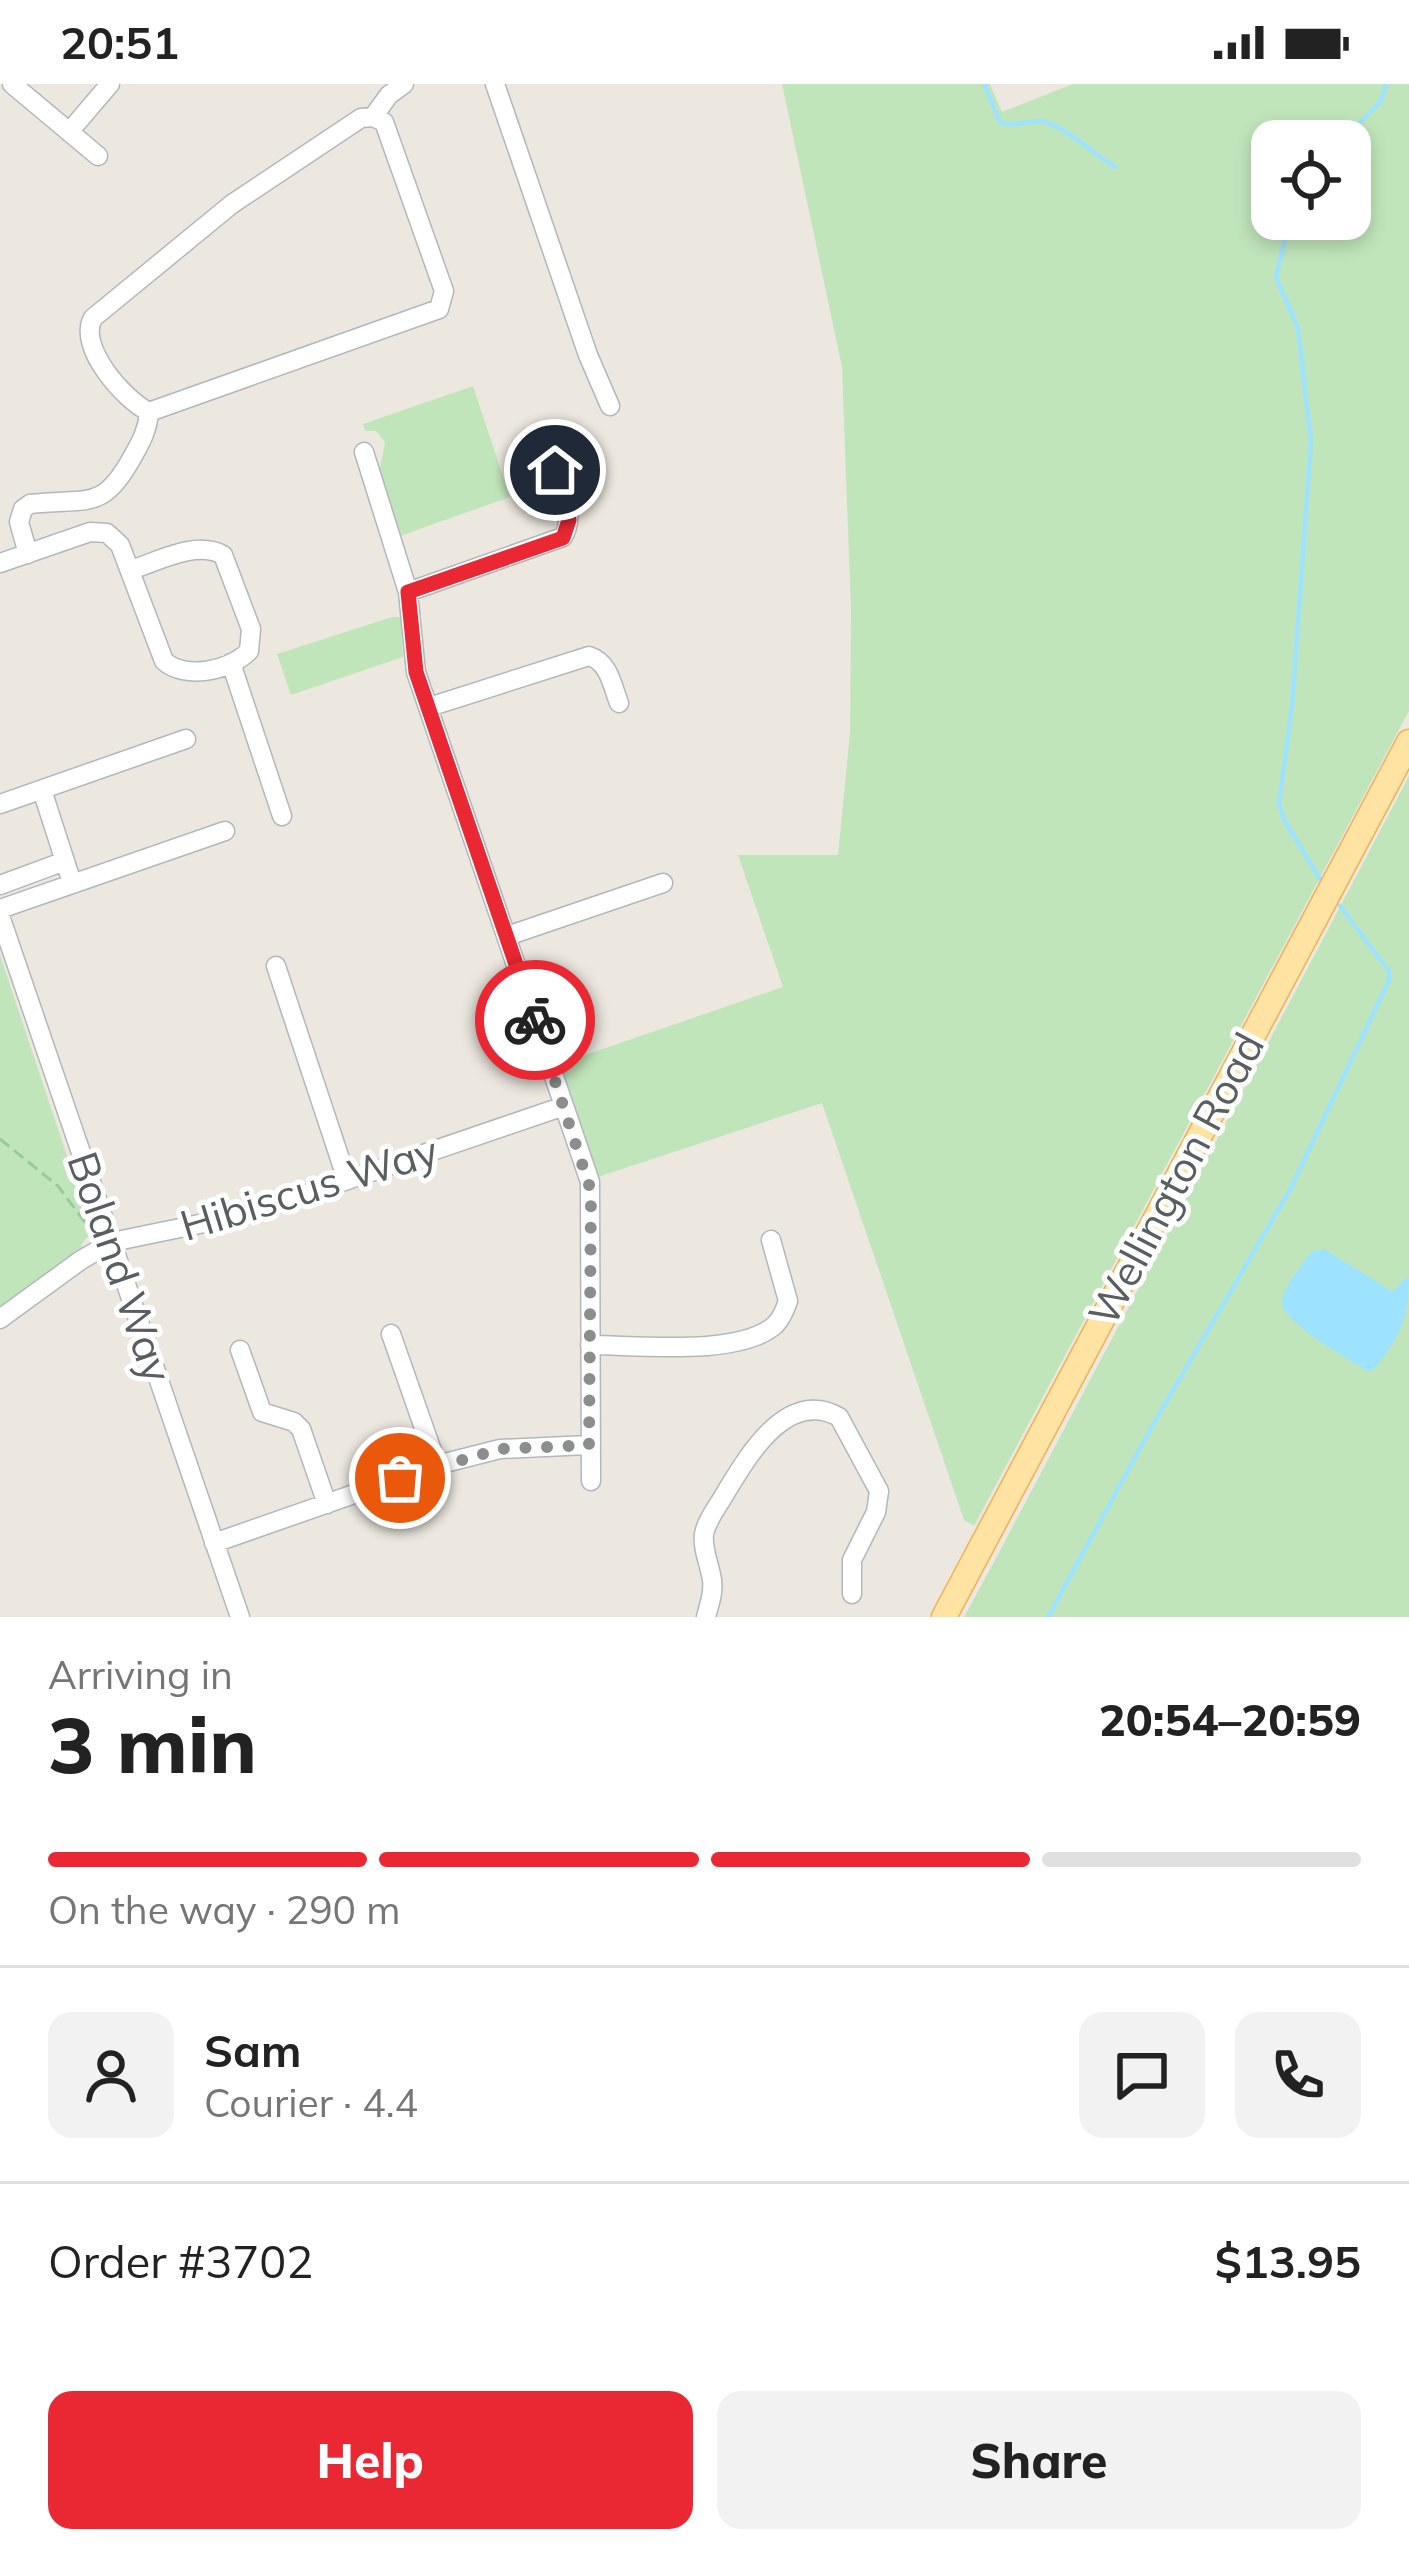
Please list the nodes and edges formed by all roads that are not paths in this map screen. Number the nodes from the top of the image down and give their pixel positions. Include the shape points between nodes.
1 (12, 84) edge
2 (110, 84) edge
3 (404, 84) edge
4 (495, 84) edge
5 (373, 117) junction
6 (69, 132) junction
7 (98, 156) dead end
8 (610, 406) dead end
9 (149, 412) junction
10 (542, 434) dead end
11 (364, 452) dead end
12 (28, 554) junction
13 (0, 563) edge
14 (131, 569) junction
15 (408, 592) junction
16 (231, 663) junction
17 (619, 703) dead end
18 (428, 707) junction
19 (186, 739) dead end
20 (1409, 742) edge
21 (42, 790) junction
22 (0, 804) edge
23 (282, 816) dead end
24 (225, 831) dead end
25 (65, 861) junction
26 (663, 883) dead end
27 (0, 884) edge
28 (72, 884) junction
29 (0, 913) edge
30 (506, 936) junction
31 (276, 966) dead end
32 (564, 1106) junction
33 (347, 1180) junction
34 (103, 1237) junction
35 (770, 1240) dead end
36 (0, 1319) edge
37 (392, 1334) dead end
38 (590, 1346) junction
39 (240, 1351) dead end
40 (589, 1445) junction
41 (437, 1465) junction
42 (591, 1481) dead end
43 (327, 1504) junction
44 (214, 1543) junction
45 (852, 1594) dead end
46 (240, 1617) edge
47 (706, 1617) edge
48 (944, 1617) edge

1 - 6 street
2 - 6 street
3 - 5 street
4 - 8 street
5 - 9 street via 246,194 93,318 90,344 130,401
5 - 9 street via 388,126 444,291 439,309
6 - 7 street
9 - 12 street via 145,435 113,490 22,509
10 - 15 street via 567,507 563,538
11 - 15 street
12 - 13 street
12 - 14 street via 102,532
14 - 16 street via 169,667
14 - 16 street via 199,549 223,555 252,636 249,651
15 - 18 street
16 - 23 street
17 - 18 street via 607,671 589,656
18 - 30 street
19 - 21 street
20 - 48 main road, Wellington Road
21 - 22 street
21 - 25 street
24 - 28 street
25 - 27 street
25 - 28 street
26 - 30 street
28 - 29 street
29 - 34 street, Boland Way
30 - 32 street
31 - 33 street
32 - 33 street, Hibiscus Way
32 - 38 street via 591,1191
33 - 34 street, Hibiscus Way via 228,1220
34 - 36 street, Hibiscus Way
34 - 44 street, Boland Way
35 - 38 street via 788,1300 773,1327 705,1345
37 - 41 street
38 - 40 street
39 - 43 street via 259,1407 301,1429
40 - 41 street via 500,1449
40 - 42 street
41 - 43 street
43 - 44 street
44 - 46 street, Boland Way
45 - 47 street via 852,1560 879,1491 839,1417 810,1413 770,1428 710,1518

